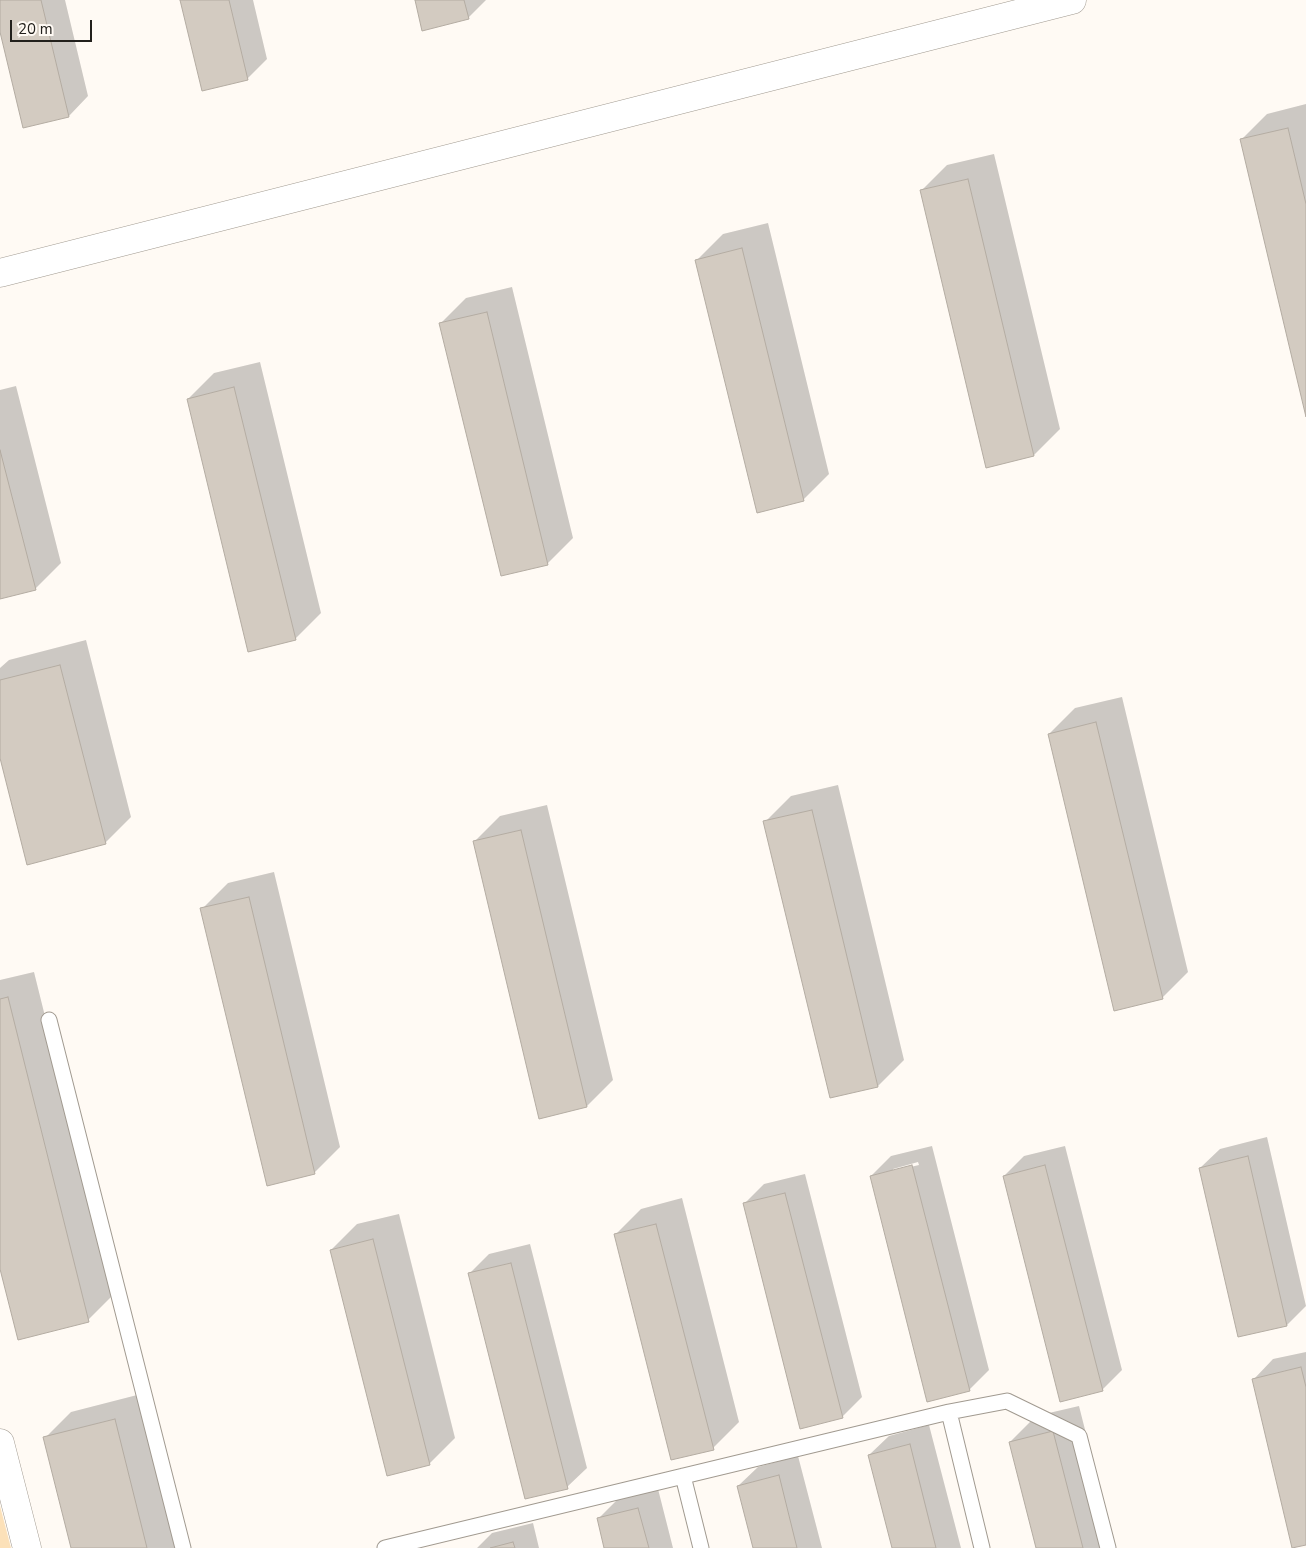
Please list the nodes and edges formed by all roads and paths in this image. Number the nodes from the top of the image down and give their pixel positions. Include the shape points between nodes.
1 (1072, 0) edge
2 (0, 273) edge
3 (48, 1020) dead end
4 (949, 1412) junction
5 (0, 1443) edge
6 (683, 1476) junction
7 (409, 1545) edge
8 (27, 1548) edge
9 (183, 1548) edge
10 (385, 1548) edge
11 (701, 1548) edge
12 (982, 1548) edge
13 (1108, 1548) edge

1 - 2 street
3 - 9 lane
4 - 6 lane
4 - 12 lane
4 - 13 lane via 1007,1401 1079,1436
5 - 8 street
6 - 7 lane
6 - 11 lane
7 - 10 lane

